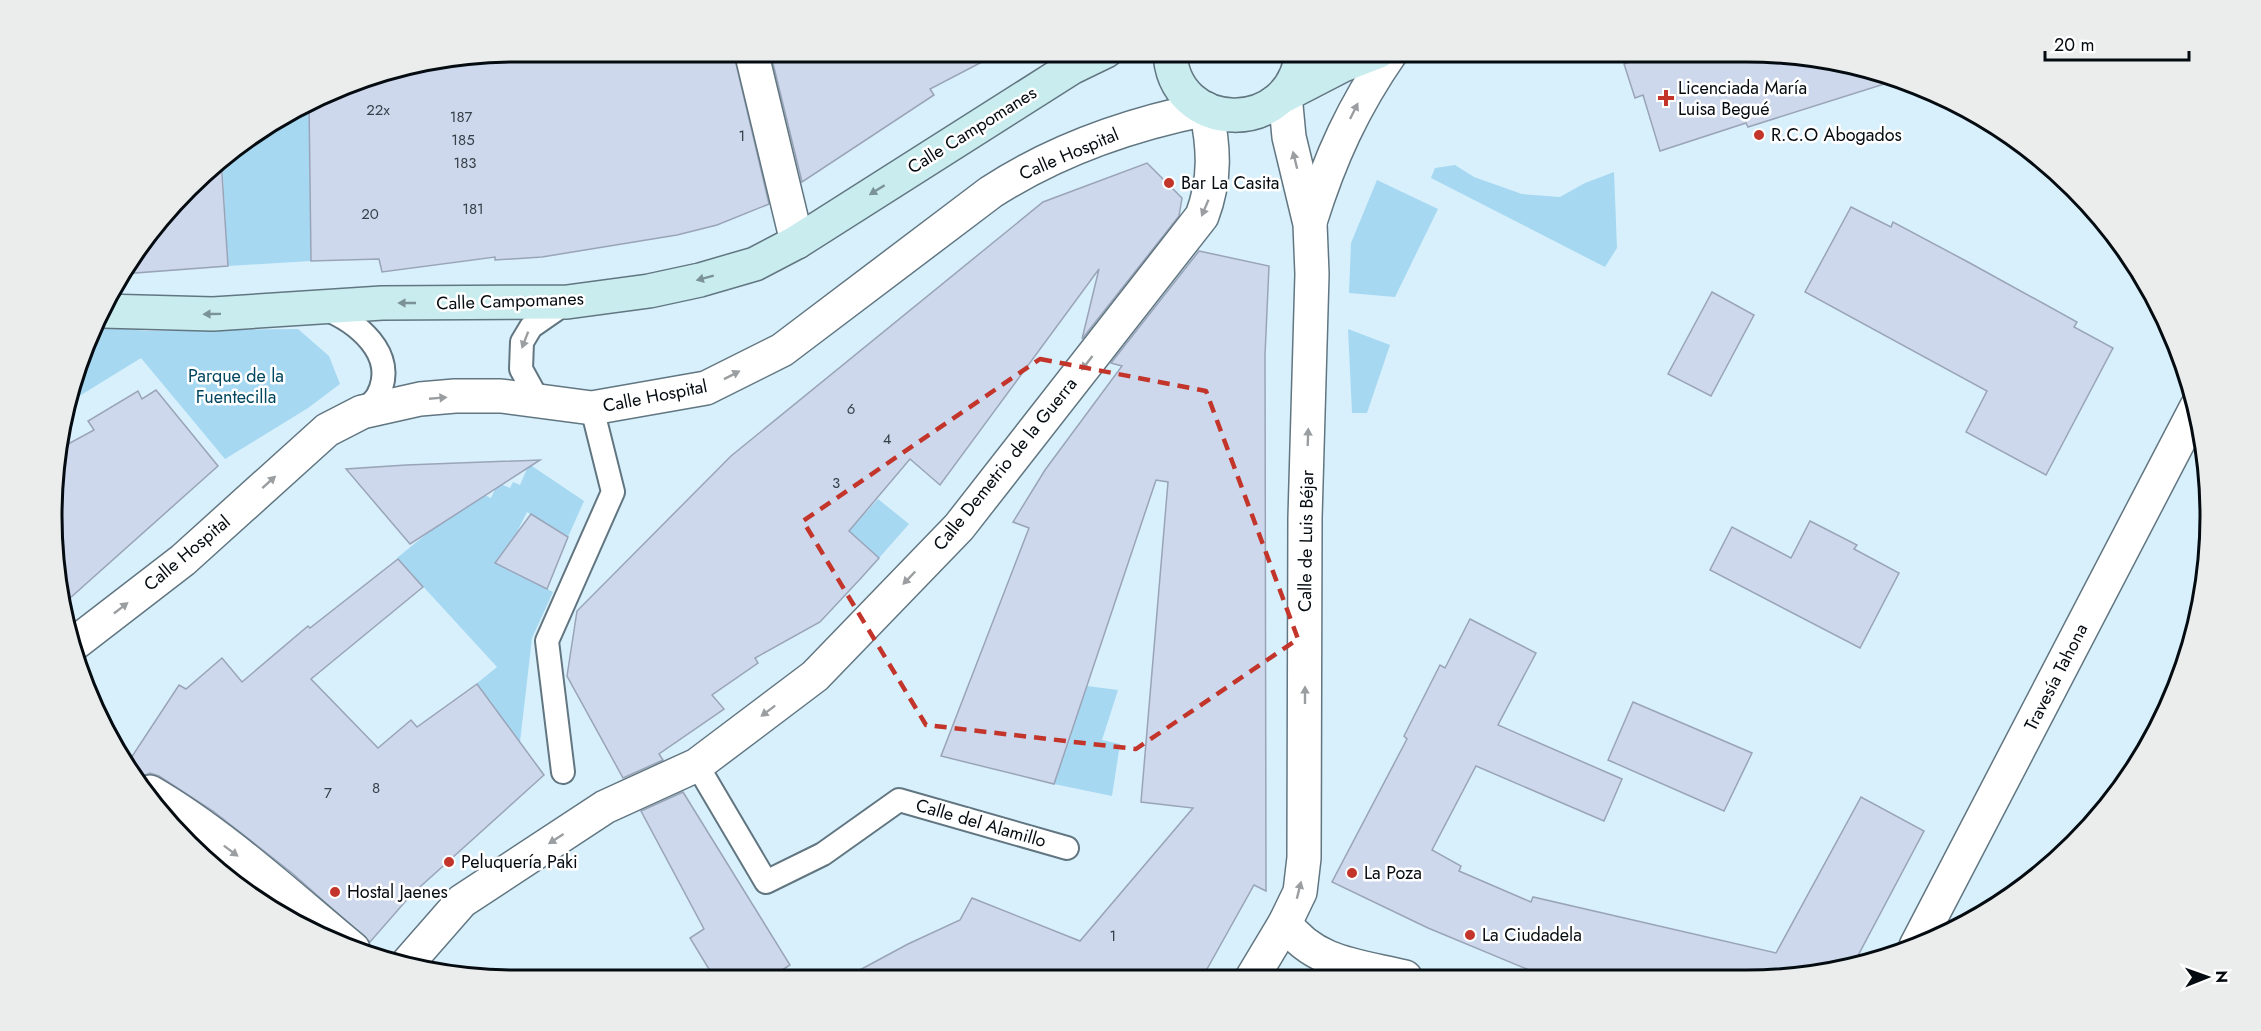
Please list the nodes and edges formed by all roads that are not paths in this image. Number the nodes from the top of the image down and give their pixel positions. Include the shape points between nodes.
1 (754, 62) edge
2 (1083, 62) edge
3 (1172, 62) edge
4 (1300, 62) edge
5 (1351, 62) edge
6 (1384, 62) edge
7 (1284, 95) junction
8 (1206, 109) junction
9 (1310, 224) junction
10 (797, 242) junction
11 (567, 302) junction
12 (320, 308) junction
13 (110, 311) edge
14 (538, 399) junction
15 (592, 408) junction
16 (362, 412) junction
17 (2189, 421) edge
18 (79, 640) edge
19 (697, 765) junction
20 (563, 772) dead end
21 (160, 798) edge
22 (1067, 848) dead end
23 (1285, 923) junction
24 (328, 929) edge
25 (1923, 933) edge
26 (413, 958) edge
27 (1257, 970) edge
28 (1377, 970) edge

1 - 10 street
2 -> 10 main road, Calle Campomanes
3 - 8 main road via 1178,82
4 - 7 main road via 1297,75
5 - 7 main road
9 -> 6 street via 1343,134 1363,93
7 - 8 main road via 1265,110 1242,116
9 -> 7 street, Calle de Luis Béjar via 1289,137
15 -> 8 street, Calle Hospital via 706,388 782,350 1027,169 1128,129
8 -> 19 street, Calle Demetrio de la Guerra via 1214,173 1202,216 959,526 815,676
23 -> 9 street, Calle de Luis Béjar via 1300,892 1304,858
10 -> 11 main road, Calle Campomanes via 755,264 700,280
11 -> 12 main road, Calle Campomanes via 382,303
11 -> 14 lane via 531,327 522,342 521,369
12 -> 13 main road, Calle Campomanes via 213,314
12 - 16 lane via 356,326 379,354 382,374 378,395
14 - 15 street, Calle Hospital
16 -> 14 street, Calle Hospital via 455,396
15 - 20 lane via 613,492 547,640
18 -> 16 street, Calle Hospital via 183,560 327,430
17 - 25 street, Travesía Tahona
19 - 22 lane, Calle del Alamillo via 766,882 823,854 899,800
19 -> 26 street, Calle Demetrio de la Guerra via 605,807 462,901
21 -> 24 street
23 - 27 street, Calle de Luis Béjar
23 - 28 street via 1309,950

